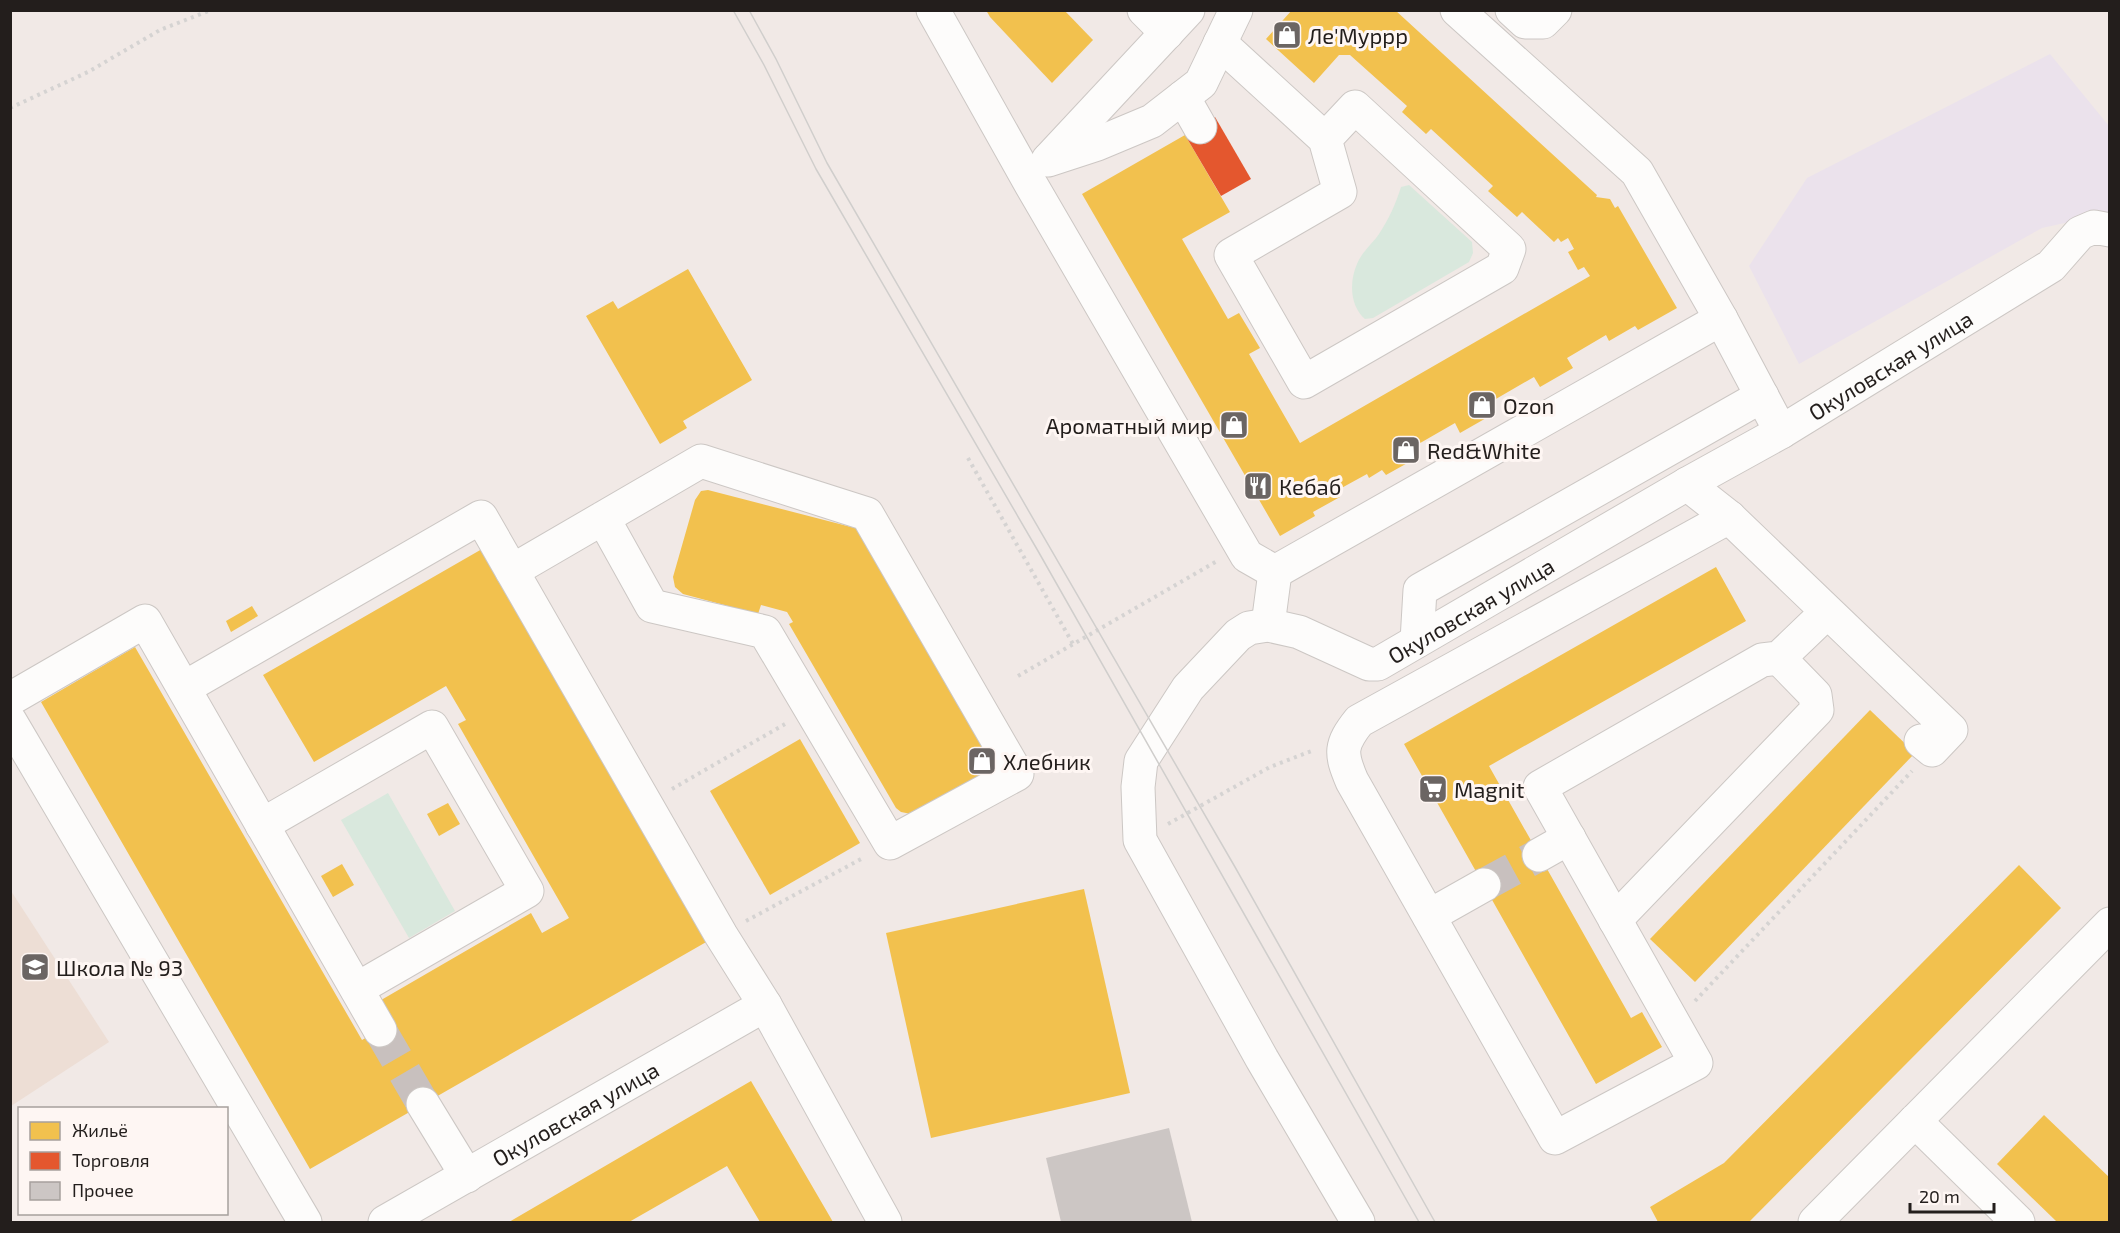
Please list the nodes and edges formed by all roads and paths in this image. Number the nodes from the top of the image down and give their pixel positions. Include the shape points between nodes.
1 (211, 10) edge
2 (933, 10) edge
3 (1144, 10) edge
4 (1236, 10) edge
5 (1457, 10) edge
6 (1512, 10) edge
7 (1555, 10) edge
8 (1178, 22) edge
9 (1220, 43) junction
10 (1183, 97) junction
11 (10, 108) edge
12 (1200, 126) dead end
13 (1325, 139) junction
14 (1038, 170) junction
15 (2109, 230) edge
16 (1721, 319) junction
17 (1762, 396) junction
18 (1781, 432) junction
19 (968, 458) dead end
20 (1687, 484) junction
21 (1729, 517) junction
22 (603, 518) junction
23 (1242, 547) junction
24 (512, 571) junction
25 (1275, 572) junction
26 (1827, 612) junction
27 (1268, 625) junction
28 (1418, 641) junction
29 (1073, 644) junction
30 (1779, 658) junction
31 (1018, 676) dead end
32 (184, 688) junction
33 (10, 699) edge
34 (812, 709) junction
35 (10, 721) edge
36 (1346, 738) junction
37 (1927, 746) joint
38 (646, 804) junction
39 (1171, 822) dead end
40 (262, 825) junction
41 (1569, 838) junction
42 (890, 843) junction
43 (1539, 855) tunnel mouth
44 (1484, 885) tunnel mouth
45 (1429, 916) junction
46 (1615, 920) junction
47 (2109, 924) edge
48 (721, 935) junction
49 (357, 989) junction
50 (765, 1005) junction
51 (1674, 1023) junction
52 (380, 1030) tunnel mouth
53 (423, 1104) tunnel mouth
54 (1915, 1121) junction
55 (467, 1176) junction
56 (305, 1222) edge
57 (385, 1222) edge
58 (885, 1222) edge
59 (1359, 1222) edge
60 (1815, 1222) edge
61 (2018, 1222) edge

1 - 11 path via 160,30 88,72
2 - 14 street
3 - 8 street
4 - 9 street
5 - 16 street via 1637,172
6 - 7 street via 1525,22 1542,22
8 - 14 street
9 - 10 street via 1201,83
9 - 13 street
10 - 12 street
10 - 14 street via 1152,121
13 - 13 street via 1340,192 1231,255 1304,382 1502,268 1509,249 1354,107
14 - 23 street
15 - 18 street, Окуловская улица via 2094,227 2080,233 2051,266
16 - 17 street
16 - 25 street
17 - 18 street
17 - 28 street via 1420,591
18 - 20 street, Окуловская улица
19 - 29 path
20 - 21 street
20 - 28 street, Окуловская улица
21 - 26 street
21 - 36 street via 1359,722
22 - 24 street
22 - 34 street via 652,606 765,632
22 - 42 street via 701,461 867,514 1017,774
23 - 25 street via 1246,556
23 - 29 path
24 - 32 street via 481,517
24 - 38 street
25 - 27 street
26 - 30 street
26 - 37 street via 1950,730
27 - 28 street, Окуловская улица via 1299,632 1369,664 1378,664
27 - 59 street via 1249,628 1238,635 1188,688 1141,761 1140,840 1262,1059
29 - 31 path
30 - 41 street via 1761,660 1540,787
30 - 46 street via 1815,695 1816,710
32 - 33 street via 145,621
32 - 40 street
34 - 38 path
34 - 42 street
35 - 56 street
36 - 39 path via 1270,767
36 - 45 street via 1344,762 1352,781
37 - 51 path
38 - 48 street
40 - 49 street
40 - 49 street via 432,727 527,891
41 - 43 street
41 - 46 street
42 - 48 path
44 - 45 street
45 - 51 street via 1555,1138 1696,1063
46 - 51 street
47 - 54 street
48 - 50 street
49 - 52 street
50 - 55 street, Окуловская улица
50 - 58 street
53 - 55 street
54 - 60 street
54 - 61 street
55 - 57 street, Окуловская улица

